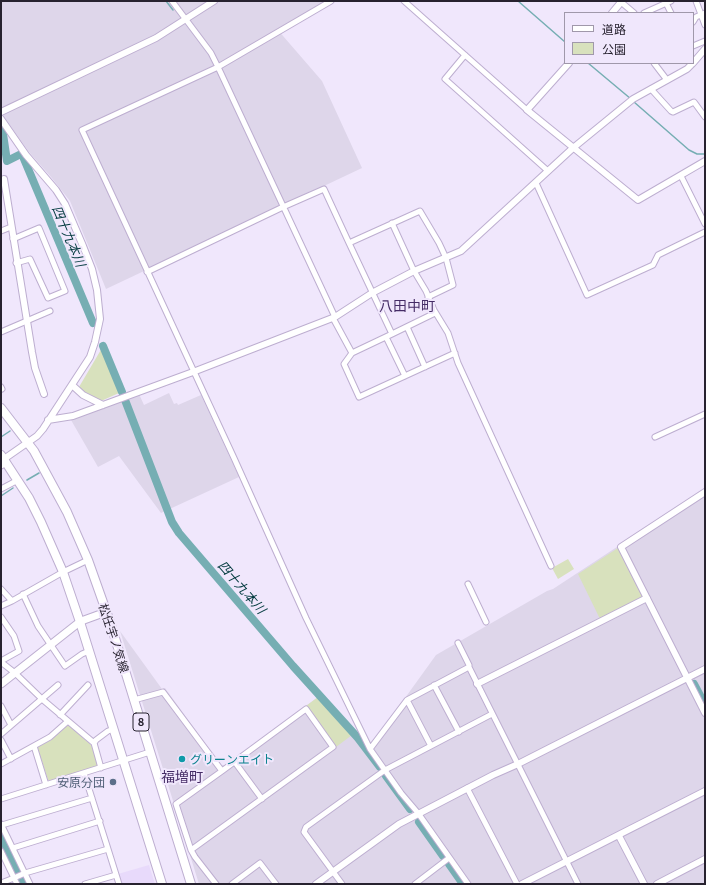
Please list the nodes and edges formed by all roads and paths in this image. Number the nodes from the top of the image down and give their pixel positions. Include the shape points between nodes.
1 (172, 1) edge
2 (214, 1) edge
3 (331, 1) edge
4 (404, 1) edge
5 (696, 1) edge
6 (622, 2) edge
7 (668, 2) edge
8 (613, 12) edge
9 (633, 12) edge
10 (647, 12) edge
11 (671, 12) edge
12 (703, 14) edge
13 (186, 20) junction
14 (694, 20) edge
15 (705, 25) edge
16 (705, 41) edge
17 (694, 46) edge
18 (705, 51) edge
19 (465, 55) junction
20 (694, 62) edge
21 (568, 64) edge
22 (655, 64) edge
23 (692, 64) edge
24 (218, 67) junction
25 (667, 80) junction
26 (651, 89) junction
27 (527, 110) junction
28 (1, 112) edge
29 (705, 117) edge
30 (1, 119) edge
31 (573, 148) junction
32 (705, 161) edge
33 (548, 171) junction
34 (681, 176) junction
35 (2, 180) edge
36 (536, 183) junction
37 (283, 207) junction
38 (392, 223) junction
39 (705, 224) edge
40 (11, 227) junction
41 (1, 231) edge
42 (705, 232) edge
43 (13, 239) junction
44 (349, 243) junction
45 (446, 258) junction
46 (16, 263) junction
47 (414, 271) junction
48 (147, 272) junction
49 (372, 293) junction
50 (428, 297) junction
51 (50, 310) dead end
52 (435, 313) junction
53 (334, 318) junction
54 (26, 321) junction
55 (407, 326) junction
56 (1, 332) edge
57 (392, 334) junction
58 (386, 337) junction
59 (352, 353) junction
60 (455, 353) junction
61 (425, 367) junction
62 (194, 372) junction
63 (405, 376) junction
64 (72, 385) junction
65 (44, 394) dead end
66 (103, 405) junction
67 (1, 408) edge
68 (705, 414) edge
69 (48, 420) junction
70 (654, 437) dead end
71 (28, 442) junction
72 (2, 459) edge
73 (18, 480) junction
74 (1, 489) edge
75 (705, 492) edge
76 (88, 560) junction
77 (551, 566) dead end
78 (63, 572) junction
79 (468, 584) dead end
80 (1, 589) edge
81 (23, 594) junction
82 (648, 598) junction
83 (12, 601) junction
84 (1, 606) edge
85 (106, 612) junction
86 (1, 617) edge
87 (80, 622) junction
88 (486, 622) dead end
89 (458, 643) dead end
90 (50, 646) junction
91 (89, 651) junction
92 (1, 662) edge
93 (469, 667) junction
94 (705, 669) edge
95 (15, 673) junction
96 (688, 678) junction
97 (1, 684) edge
98 (477, 684) junction
99 (58, 685) dead end
100 (88, 685) dead end
101 (434, 685) junction
102 (42, 699) junction
103 (134, 700) junction
104 (406, 700) junction
105 (1, 706) edge
106 (705, 713) edge
107 (492, 714) junction
108 (60, 715) junction
109 (68, 722) junction
110 (11, 725) junction
111 (114, 729) junction
112 (458, 732) junction
113 (1, 734) edge
114 (1, 740) edge
115 (94, 743) junction
116 (34, 746) junction
117 (431, 746) junction
118 (370, 749) junction
119 (150, 752) junction
120 (12, 759) junction
121 (123, 761) junction
122 (234, 761) junction
123 (1, 764) edge
124 (518, 764) junction
125 (101, 768) junction
126 (222, 770) junction
127 (385, 770) junction
128 (84, 773) junction
129 (46, 785) junction
130 (467, 788) junction
131 (705, 791) edge
132 (92, 798) junction
133 (1, 799) edge
134 (262, 799) junction
135 (418, 813) junction
136 (100, 821) junction
137 (2, 824) edge
138 (619, 836) junction
139 (13, 848) junction
140 (108, 849) junction
141 (191, 850) junction
142 (1, 853) edge
143 (449, 858) junction
144 (705, 860) edge
145 (567, 861) junction
146 (333, 872) junction
147 (24, 874) junction
148 (116, 875) junction
149 (15, 878) junction
150 (1, 883) edge
151 (17, 884) edge
152 (30, 884) edge
153 (88, 884) edge
154 (119, 884) edge
155 (162, 884) edge
156 (191, 884) edge
157 (216, 884) edge
158 (232, 884) edge
159 (276, 884) edge
160 (316, 884) edge
161 (342, 884) edge
162 (414, 884) edge
163 (468, 884) edge
164 (517, 884) edge
165 (522, 884) edge
166 (578, 884) edge
167 (644, 884) edge
168 (657, 884) edge

1 - 13 street
2 - 13 street
3 - 24 street
4 - 19 street
5 - 12 street
6 - 8 street
6 - 9 street
7 - 10 street
7 - 11 street
12 - 14 street via 696,16
12 - 15 street
13 - 24 street via 211,53
13 - 28 street via 156,38
16 - 17 street
18 - 20 street
19 - 27 street
19 - 33 street via 445,79
21 - 27 street
22 - 25 street
23 - 25 street via 687,70
24 - 37 street
24 - 48 street via 82,130
25 - 26 street
26 - 29 street via 671,111 694,102
26 - 31 street via 631,100
27 - 31 street
30 - 64 street via 65,204 98,290 100,319 95,342 90,357
31 - 33 street
31 - 34 street via 638,200
32 - 34 street
33 - 36 street
34 - 39 street
35 - 40 street
36 - 42 street via 587,295 653,265 658,255
36 - 45 street via 462,251
37 - 44 street via 324,190
37 - 48 street
37 - 53 street
38 - 44 street
38 - 45 street via 420,211
38 - 47 street
40 - 41 street
40 - 43 street
43 - 46 street
43 - 46 street via 39,228 65,291 48,298 30,259
44 - 49 street
45 - 47 street
45 - 50 street via 453,285
46 - 54 street
47 - 49 street
47 - 50 street
48 - 62 street
49 - 53 street
49 - 57 street
50 - 52 street
51 - 54 street
52 - 55 street
52 - 60 street via 448,334
53 - 59 street
53 - 62 street
54 - 56 street
54 - 65 street via 35,368
55 - 57 street
55 - 61 street
57 - 58 street
58 - 59 street
58 - 63 street
59 - 63 street via 344,364 359,397
60 - 61 street
60 - 77 street
61 - 63 street
62 - 66 street
62 - 118 street via 306,618
64 - 66 street via 82,395
64 - 69 street
66 - 69 street via 73,416
67 - 71 main road, 松任宇ノ気線 / 8
68 - 70 street
69 - 71 street via 37,436
71 - 72 street
71 - 76 main road, 松任宇ノ気線 / 8 via 67,512
72 - 73 main road
73 - 74 street
73 - 78 main road via 41,522
75 - 82 street via 622,548
76 - 78 street
76 - 85 main road, 松任宇ノ気線 / 8
78 - 81 street
78 - 87 main road
79 - 88 street
80 - 83 street
81 - 83 street
81 - 90 street
82 - 96 street
82 - 98 street
83 - 84 street
85 - 87 main road
85 - 103 main road, 松任宇ノ気線 / 8
86 - 92 street via 14,636 19,651
87 - 90 main road
87 - 91 main road
89 - 93 street
90 - 91 street via 65,666
90 - 95 main road
91 - 111 main road
92 - 95 street
93 - 98 street
93 - 101 street
94 - 96 street
95 - 97 main road
95 - 102 street
96 - 106 street
96 - 124 street
98 - 107 street
99 - 102 street
100 - 108 street
101 - 104 street
101 - 112 street
102 - 108 street
102 - 110 street
103 - 119 main road, 松任宇ノ気線 / 8
103 - 126 street via 163,692
104 - 117 street
104 - 118 street
105 - 110 street
107 - 112 street
107 - 124 street
108 - 109 street
109 - 115 street
109 - 116 street
110 - 113 street
111 - 115 street
111 - 121 main road
112 - 117 street
114 - 120 street
115 - 125 street
116 - 120 street
116 - 129 street
117 - 127 street
118 - 127 street
119 - 121 street
119 - 156 main road, 松任宇ノ気線 / 8
120 - 123 street
121 - 125 street
121 - 155 main road
122 - 126 street
122 - 134 street
122 - 134 street via 306,709 333,747
124 - 130 street
124 - 145 street
125 - 128 street
126 - 141 street via 176,804
127 - 135 street
127 - 146 street via 306,827 304,832
128 - 129 street
128 - 132 street
129 - 133 street
130 - 135 street
130 - 164 street
131 - 138 street
132 - 136 street
132 - 137 street
134 - 141 street
135 - 143 street
135 - 146 street via 398,824
136 - 139 street
136 - 140 street
137 - 139 street
138 - 145 street
138 - 167 street
139 - 147 street
140 - 147 street
140 - 148 street
141 - 157 street
142 - 149 street
143 - 162 street
143 - 163 street
144 - 168 street
145 - 165 street
145 - 166 street
146 - 160 street
146 - 161 street
147 - 149 street
147 - 152 street
148 - 153 street
148 - 154 street
149 - 150 street
149 - 151 street
158 - 159 street via 260,863

